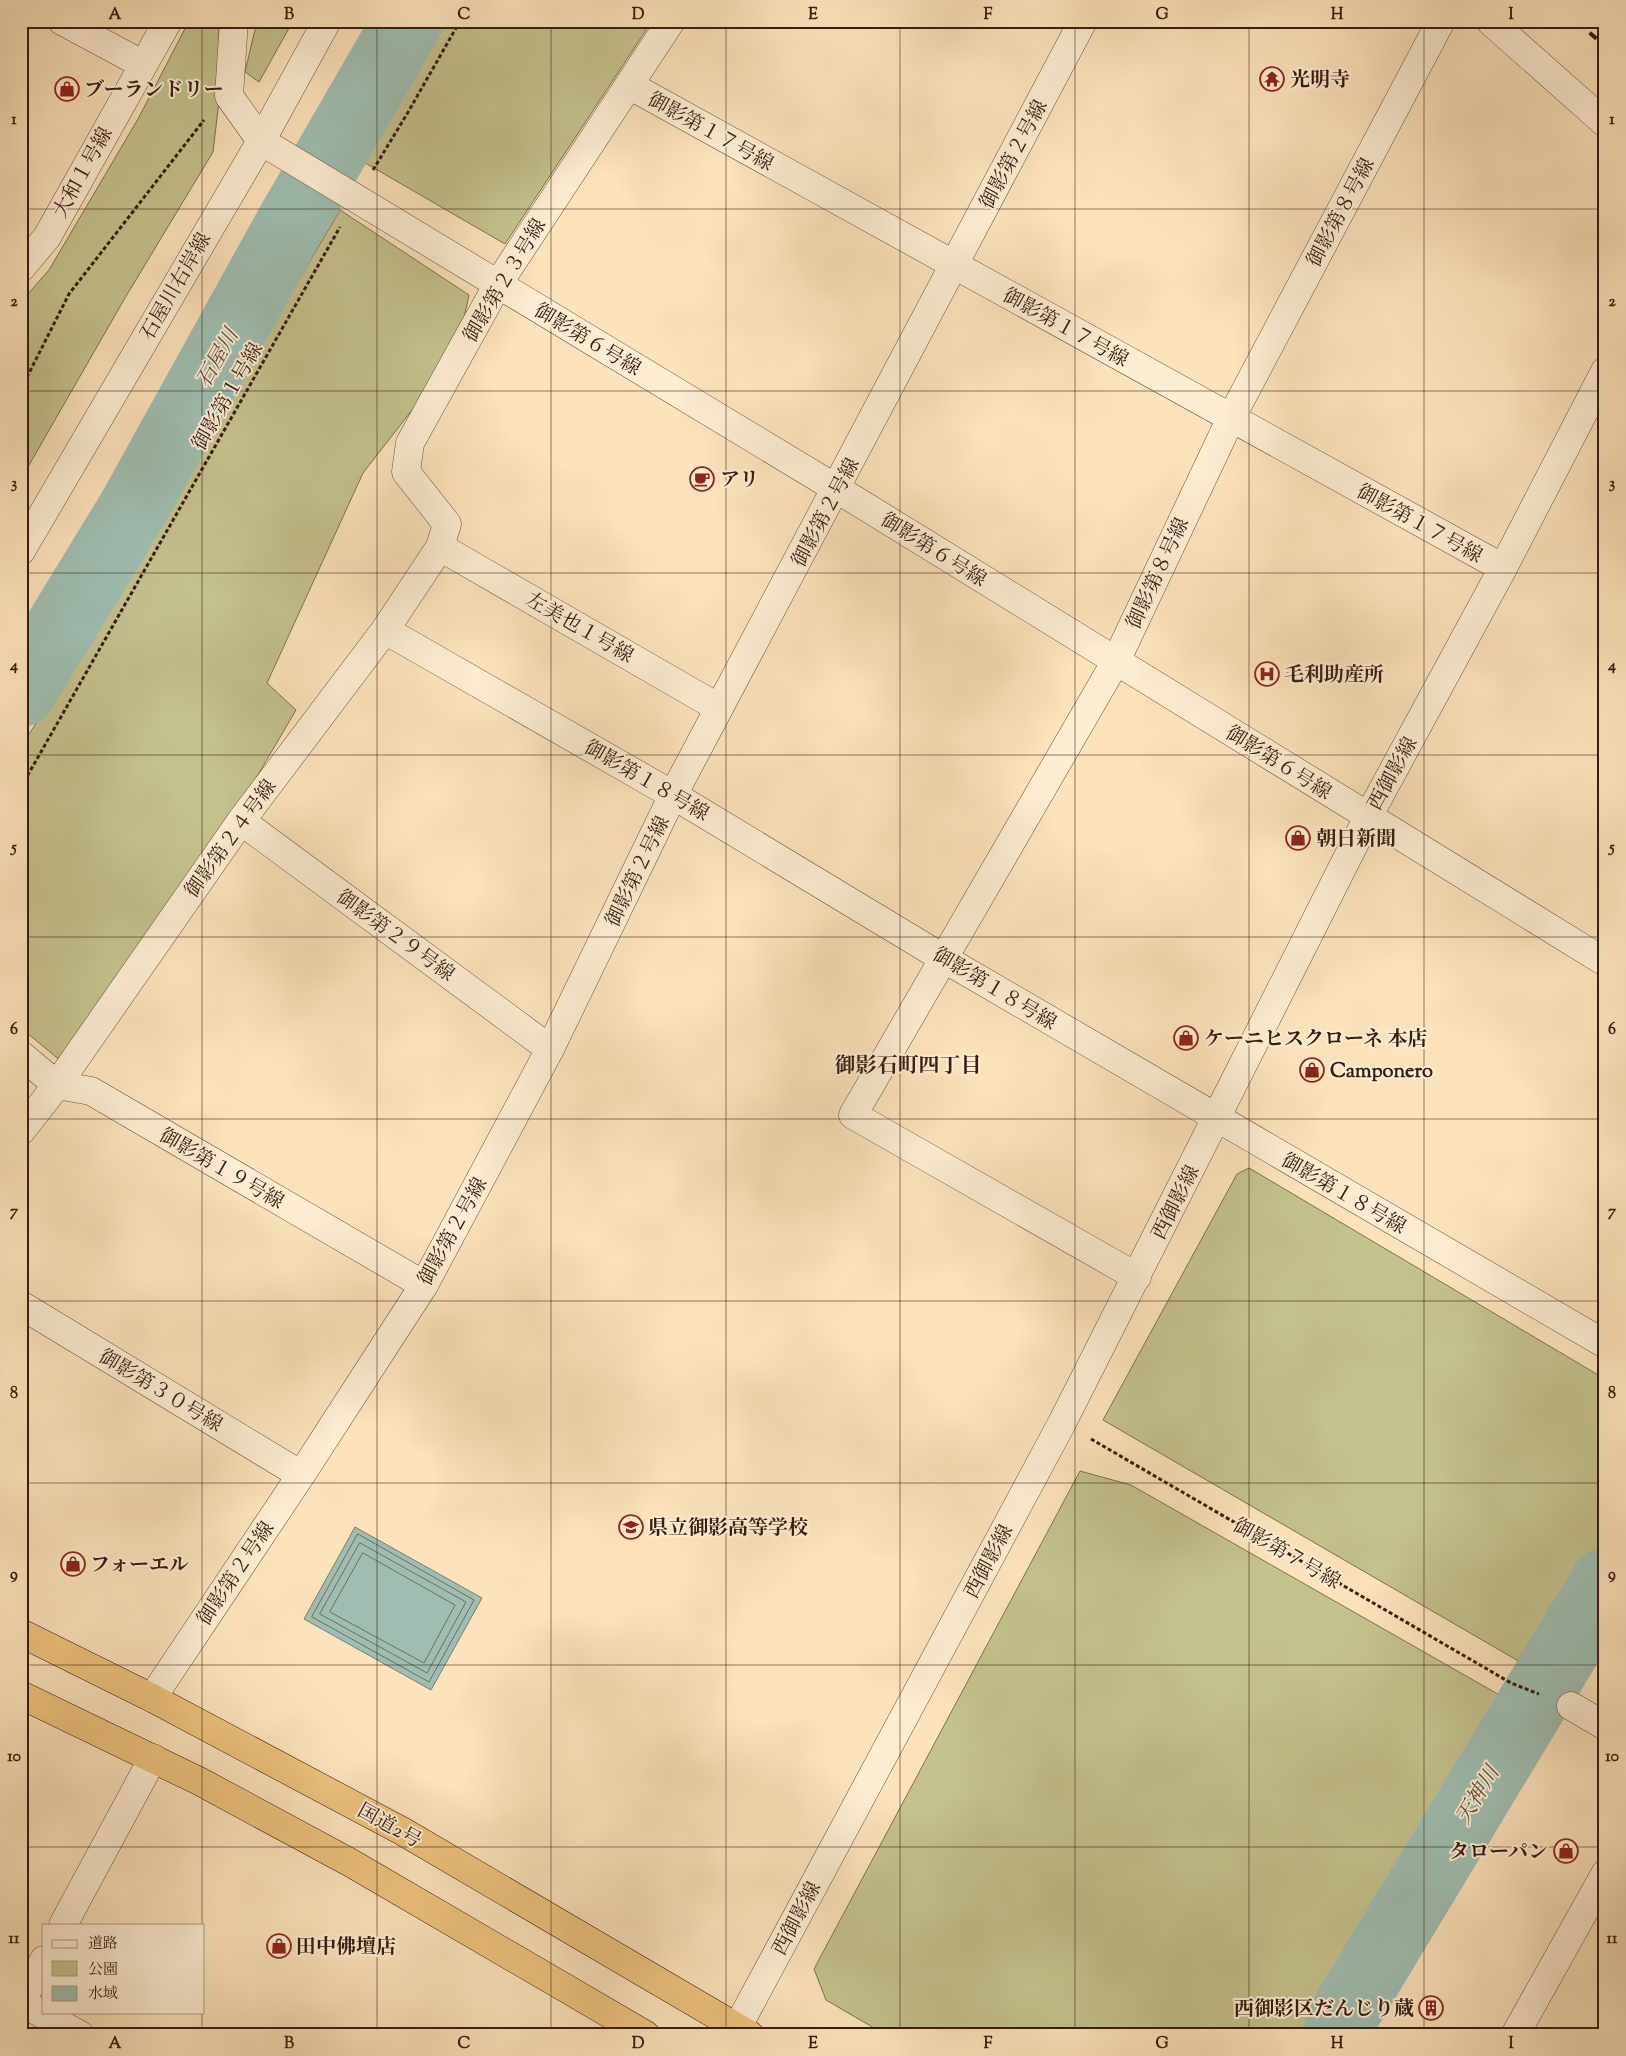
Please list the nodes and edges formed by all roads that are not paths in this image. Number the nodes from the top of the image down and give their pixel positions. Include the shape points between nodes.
1 (62, 21) edge
2 (168, 21) edge
3 (234, 21) edge
4 (327, 21) edge
5 (671, 21) edge
6 (1083, 21) edge
7 (1441, 21) edge
8 (1490, 21) edge
9 (142, 64) junction
10 (629, 85) junction
11 (1605, 123) edge
12 (261, 141) junction
13 (955, 266) junction
14 (21, 268) edge
15 (498, 284) junction
16 (1605, 372) edge
17 (1231, 418) junction
18 (837, 489) junction
19 (440, 547) junction
20 (21, 551) edge
21 (1503, 568) junction
22 (386, 630) junction
23 (1116, 660) junction
24 (719, 708) junction
25 (674, 795) junction
26 (1368, 816) junction
27 (241, 821) junction
28 (943, 958) junction
29 (1605, 962) edge
30 (550, 1049) junction
31 (21, 1055) edge
32 (58, 1085) junction
33 (1217, 1119) junction
34 (21, 1131) edge
35 (1137, 1277) junction
36 (424, 1285) junction
37 (21, 1305) edge
38 (1605, 1344) edge
39 (301, 1475) junction
40 (21, 1633) edge
41 (21, 1695) edge
42 (152, 1698) junction
43 (1571, 1706) dead end
44 (1605, 1726) edge
45 (153, 1758) junction
46 (1605, 1874) edge
47 (64, 1924) edge
48 (42, 1964) edge
49 (21, 2002) edge
50 (42, 2014) edge
51 (42, 2014) edge
52 (743, 2031) edge
53 (80, 2035) edge
54 (646, 2035) edge
55 (1515, 2035) edge

1 - 9 street
2 - 9 street, 大和１号線
3 - 12 street via 229,96
4 - 12 street, 石屋川右岸線
5 - 10 street, 御影第２３号線
6 - 13 street, 御影第２号線
7 - 17 street, 御影第８号線
8 - 11 street
9 - 14 street, 大和１号線 via 47,237
10 - 13 street, 御影第１７号線
10 - 15 street, 御影第２３号線
12 - 15 street, 御影第６号線
12 - 20 street, 石屋川右岸線
13 - 17 street, 御影第１７号線
13 - 18 street, 御影第２号線
15 - 18 street, 御影第６号線
15 - 19 street, 御影第２３号線 via 410,444 406,472 447,524
16 - 21 street, 西御影線
17 - 21 street, 御影第１７号線
17 - 23 street, 御影第８号線
18 - 23 street, 御影第６号線
18 - 24 street, 御影第２号線
19 - 22 street, 御影第２４号線
19 - 24 street, 左美也１号線
21 - 26 street, 西御影線
22 - 25 street, 御影第１８号線
22 - 27 street, 御影第２４号線
23 - 26 street, 御影第６号線
23 - 28 street, 御影第８号線
24 - 25 street, 御影第２号線
25 - 28 street, 御影第１８号線
25 - 30 street, 御影第２号線
26 - 29 street, 御影第６号線
26 - 33 street, 西御影線
27 - 30 street, 御影第２９号線
27 - 32 street, 御影第２４号線
28 - 33 street, 御影第１８号線
28 - 35 street, 御影第８号線 via 853,1114
30 - 36 street, 御影第２号線
31 - 32 street, 御影第１９号線
32 - 34 street, 御影第２４号線
32 - 36 street, 御影第１９号線 via 92,1091
33 - 35 street, 西御影線
33 - 38 street, 御影第１８号線
35 - 52 street, 西御影線
36 - 39 street, 御影第２号線
37 - 39 street, 御影第３０号線
39 - 42 street, 御影第２号線
40 - 42 highway, 国道2号
41 - 45 highway
42 - 52 highway, 国道2号 via 402,1831
43 - 44 street
45 - 47 street
45 - 54 highway via 359,1868
46 - 55 street
48 - 49 street
49 - 50 street
51 - 53 street

